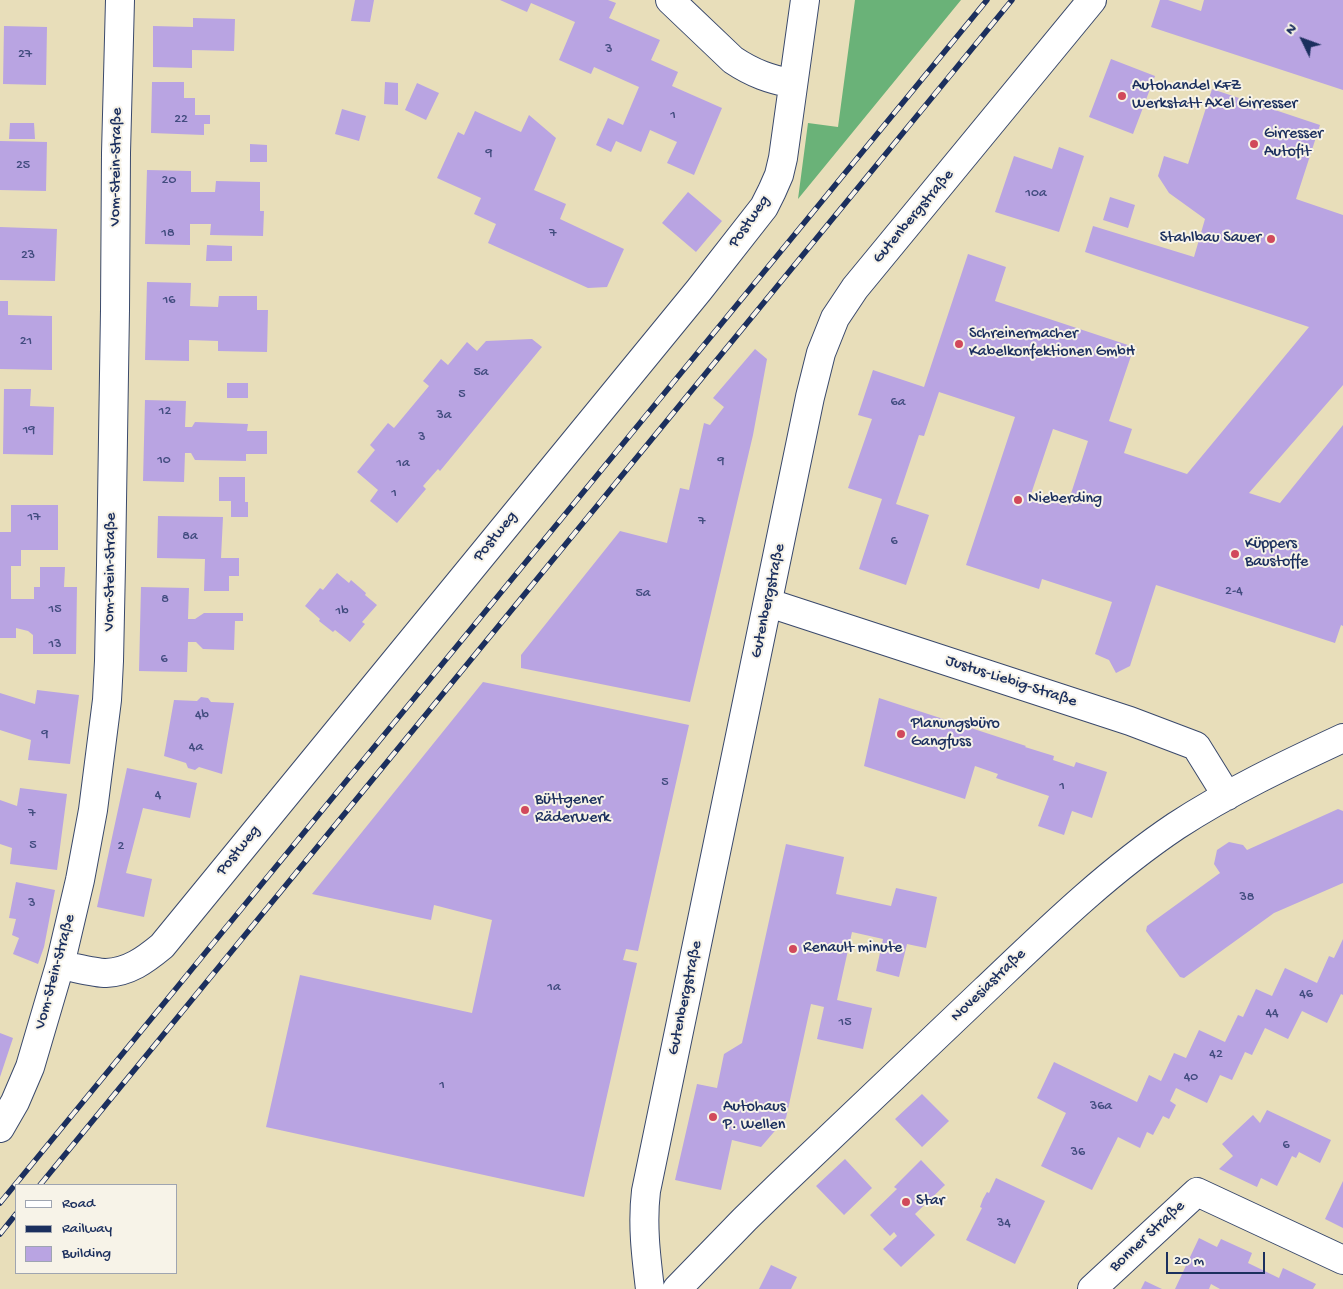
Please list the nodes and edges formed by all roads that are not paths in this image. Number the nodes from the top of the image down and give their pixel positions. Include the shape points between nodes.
1 (120, 0) edge
2 (670, 0) edge
3 (805, 0) edge
4 (1092, 0) edge
5 (794, 84) junction
6 (768, 603) junction
7 (1343, 738) edge
8 (1228, 796) junction
9 (60, 965) junction
10 (0, 1128) edge
11 (1343, 1260) edge
12 (650, 1289) edge
13 (677, 1289) edge
14 (1092, 1289) edge

1 - 9 street, Vom-Stein-Straße via 108,690 93,810
2 - 5 street via 733,60 761,76
3 - 5 street, Postweg
4 - 6 street, Gutenbergstraße via 855,288 835,318 810,397
5 - 9 street, Postweg via 779,175 754,222 162,946 134,966 119,971 105,973
6 - 8 street, Justus-Liebig-Straße via 1121,718 1196,746
6 - 12 street, Gutenbergstraße via 646,1191 644,1227
7 - 8 street, Novesiastraße
8 - 13 street, Novesiastraße via 1175,826 1077,903 759,1205
9 - 10 street, Vom-Stein-Straße via 30,1067
11 - 14 street, Bonner Straße via 1197,1192

